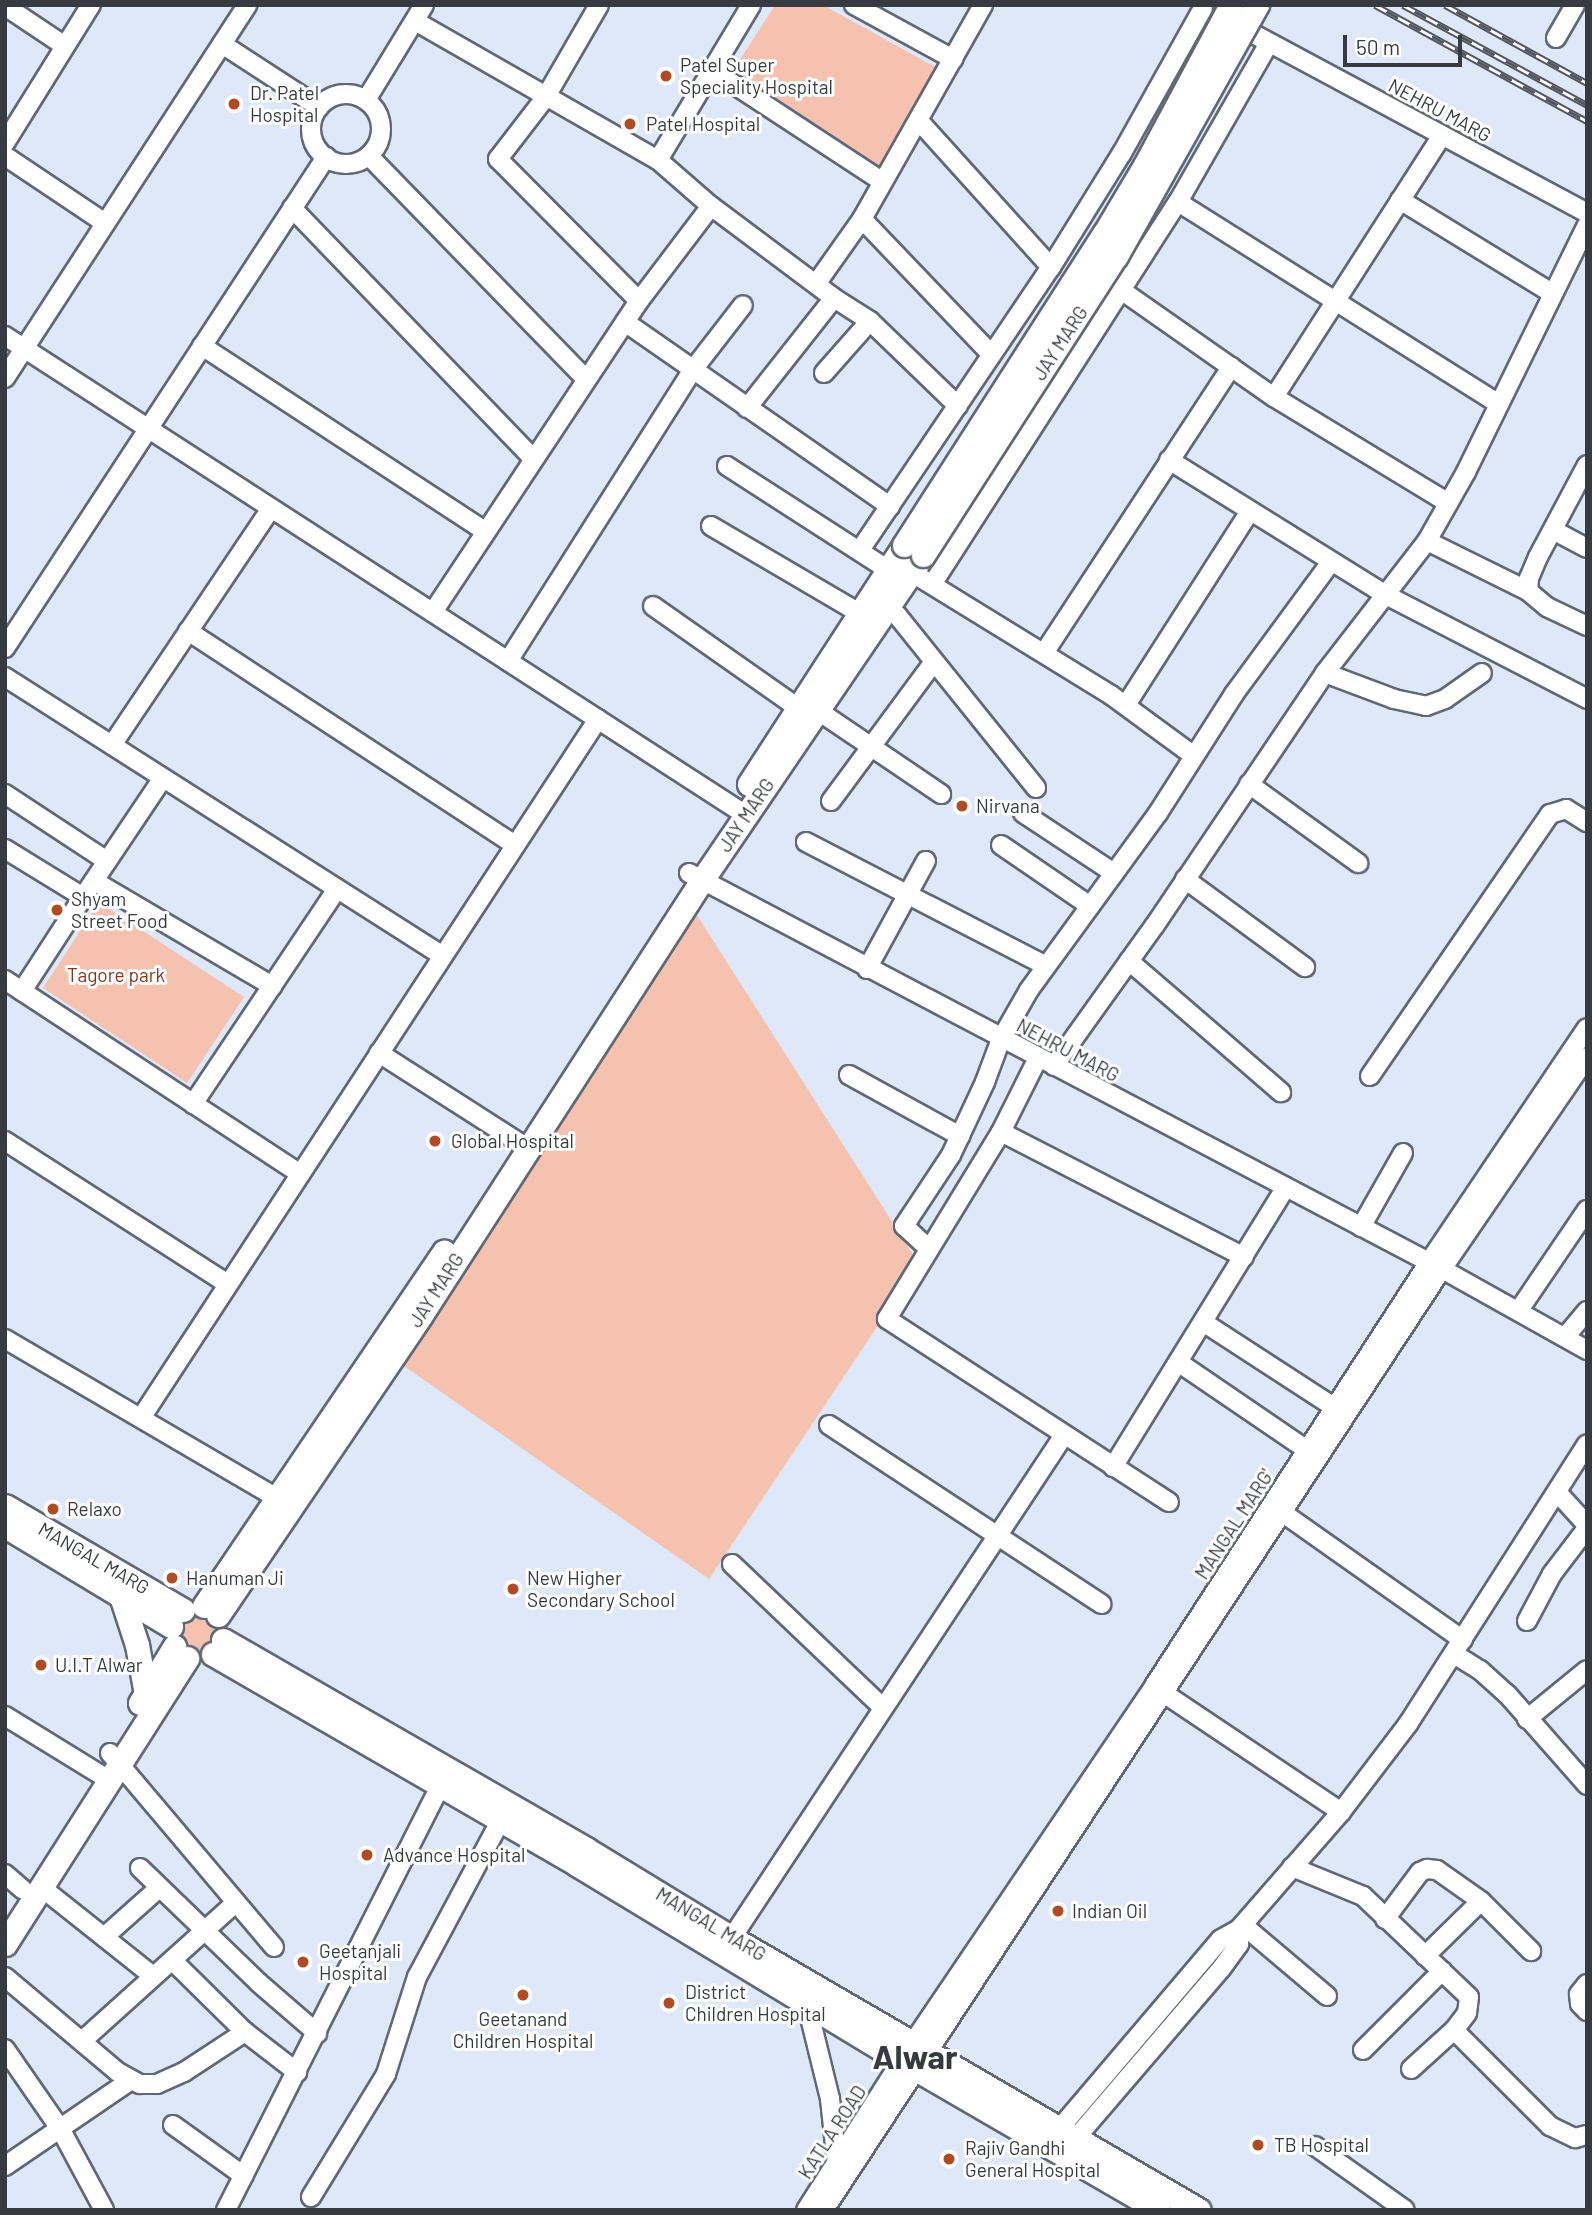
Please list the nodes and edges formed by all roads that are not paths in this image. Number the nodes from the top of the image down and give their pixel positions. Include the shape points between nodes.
1 (91, 5) edge
2 (247, 5) edge
3 (424, 5) edge
4 (599, 5) edge
5 (751, 5) edge
6 (853, 5) edge
7 (983, 5) edge
8 (1231, 5) edge
9 (1257, 5) edge
10 (1575, 5) edge
11 (5, 6) edge
12 (1201, 6) edge
13 (415, 21) junction
14 (1556, 38) dead end
15 (1269, 43) junction
16 (222, 44) junction
17 (65, 46) junction
18 (953, 59) junction
19 (712, 70) junction
20 (545, 98) junction
21 (366, 100) junction
22 (319, 107) junction
23 (919, 121) junction
24 (1441, 135) junction
25 (5, 144) edge
26 (5, 156) edge
27 (369, 156) junction
28 (326, 157) junction
29 (658, 160) junction
30 (883, 182) junction
31 (1400, 200) junction
32 (1178, 202) junction
33 (711, 206) junction
34 (292, 208) junction
35 (1587, 213) edge
36 (862, 219) junction
37 (106, 223) junction
38 (1587, 225) edge
39 (1051, 267) junction
40 (816, 284) junction
41 (1121, 290) junction
42 (1552, 293) junction
43 (834, 298) junction
44 (639, 301) junction
45 (1335, 302) junction
46 (743, 305) dead end
47 (870, 321) junction
48 (625, 322) junction
49 (5, 336) edge
50 (202, 346) junction
51 (24, 348) junction
52 (990, 353) junction
53 (1231, 367) junction
54 (692, 371) junction
55 (824, 373) dead end
56 (5, 378) edge
57 (586, 379) junction
58 (1274, 397) junction
59 (1499, 404) junction
60 (958, 406) junction
61 (747, 408) junction
62 (148, 429) junction
63 (533, 458) junction
64 (1170, 460) junction
65 (1587, 465) edge
66 (727, 466) dead end
67 (1448, 503) junction
68 (890, 506) junction
69 (271, 508) junction
70 (1250, 511) junction
71 (711, 526) dead end
72 (1553, 530) junction
73 (485, 531) junction
74 (1427, 541) junction
75 (1587, 548) edge
76 (860, 550) junction
77 (913, 557) junction
78 (1331, 562) junction
79 (887, 569) junction
80 (933, 583) junction
81 (1528, 591) junction
82 (1384, 594) junction
83 (653, 606) dead end
84 (886, 607) junction
85 (433, 612) junction
86 (859, 613) junction
87 (1587, 626) edge
88 (188, 631) junction
89 (5, 648) edge
90 (1044, 653) junction
91 (508, 661) junction
92 (934, 662) junction
93 (1325, 673) junction
94 (1482, 673) dead end
95 (5, 677) edge
96 (1587, 699) edge
97 (1126, 705) junction
98 (808, 709) junction
99 (598, 719) junction
100 (112, 745) junction
101 (871, 749) junction
102 (1194, 756) junction
103 (163, 778) junction
104 (1249, 784) junction
105 (1036, 788) dead end
106 (5, 794) edge
107 (941, 794) dead end
108 (831, 801) dead end
109 (740, 811) junction
110 (1023, 813) dead end
111 (1587, 822) edge
112 (806, 842) dead end
113 (515, 845) junction
114 (1001, 845) dead end
115 (5, 849) edge
116 (107, 861) junction
117 (926, 862) dead end
118 (1358, 863) dead end
119 (1114, 873) junction
120 (696, 877) junction
121 (1185, 879) junction
122 (94, 881) junction
123 (337, 889) junction
124 (908, 894) junction
125 (83, 897) junction
126 (1090, 906) junction
127 (443, 957) junction
128 (1129, 961) junction
129 (1046, 966) junction
130 (1305, 967) dead end
131 (867, 969) junction
132 (5, 980) edge
133 (272, 986) junction
134 (22, 991) junction
135 (1587, 1028) edge
136 (1001, 1038) junction
137 (379, 1053) junction
138 (1587, 1056) edge
139 (1046, 1062) junction
140 (849, 1075) dead end
141 (1370, 1076) dead end
142 (1281, 1092) dead end
143 (194, 1104) junction
144 (1000, 1132) junction
145 (960, 1136) junction
146 (5, 1141) edge
147 (523, 1145) junction
148 (1403, 1153) dead end
149 (300, 1174) junction
150 (1286, 1188) junction
151 (1587, 1210) edge
152 (1361, 1227) junction
153 (929, 1249) junction
154 (1244, 1257) junction
155 (1435, 1265) junction
156 (228, 1284) junction
157 (1520, 1310) junction
158 (1587, 1311) edge
159 (1202, 1322) junction
160 (1564, 1337) junction
161 (5, 1339) edge
162 (1587, 1350) edge
163 (1178, 1362) junction
164 (1334, 1407) junction
165 (141, 1418) junction
166 (829, 1425) dead end
167 (1064, 1435) junction
168 (1587, 1444) edge
169 (1307, 1450) junction
170 (1113, 1467) junction
171 (1557, 1492) junction
172 (275, 1497) junction
173 (1169, 1502) dead end
174 (5, 1506) edge
175 (1283, 1513) junction
176 (5, 1526) edge
177 (1587, 1527) edge
178 (996, 1534) junction
179 (732, 1563) dead end
180 (121, 1596) junction
181 (1102, 1604) dead end
182 (1527, 1621) dead end
183 (190, 1627) junction
184 (218, 1647) junction
185 (1459, 1647) junction
186 (1587, 1670) edge
187 (146, 1694) junction
188 (1165, 1694) junction
189 (883, 1707) junction
190 (5, 1716) edge
191 (1527, 1719) junction
192 (109, 1768) junction
193 (441, 1785) junction
194 (1587, 1785) edge
195 (1341, 1812) junction
196 (501, 1820) junction
197 (1292, 1867) junction
198 (140, 1868) dead end
199 (23, 1883) edge
200 (159, 1888) junction
201 (1481, 1901) junction
202 (234, 1904) junction
203 (5, 1915) edge
204 (1385, 1919) junction
205 (1004, 1921) junction
206 (1241, 1927) junction
207 (204, 1930) junction
208 (104, 1937) junction
209 (5, 1944) edge
210 (728, 1944) junction
211 (274, 1947) dead end
212 (1531, 1951) dead end
213 (1425, 1956) junction
214 (172, 1960) junction
215 (1442, 1971) junction
216 (153, 1976) junction
217 (5, 1977) edge
218 (1587, 1984) edge
219 (1327, 1996) dead end
220 (806, 2001) junction
221 (1587, 2011) edge
222 (1454, 2030) junction
223 (245, 2032) junction
224 (317, 2033) junction
225 (82, 2041) junction
226 (5, 2049) edge
227 (1363, 2050) dead end
228 (916, 2056) junction
229 (1411, 2068) dead end
230 (297, 2072) junction
231 (131, 2080) junction
232 (173, 2125) dead end
233 (61, 2130) junction
234 (1068, 2133) junction
235 (1587, 2135) edge
236 (1315, 2146) dead end
237 (837, 2164) junction
238 (5, 2166) edge
239 (244, 2176) junction
240 (311, 2197) dead end
241 (104, 2210) edge
242 (226, 2210) edge
243 (806, 2210) edge
244 (824, 2210) edge
245 (1159, 2210) edge
246 (1199, 2210) edge
247 (1405, 2210) edge

1 - 17 street
2 - 16 street
3 - 13 street
4 - 20 street
5 - 19 street
6 - 18 street
7 - 18 street
8 - 77 main road, JAY MARG, bridge via 1174,114
9 - 77 main road, JAY MARG, bridge via 1116,256
10 - 14 street
11 - 17 street
12 - 15 street, NEHRU MARG
12 - 39 street via 1122,153
13 - 20 street
13 - 21 street
15 - 24 street, NEHRU MARG
15 - 32 street
16 - 22 street
16 - 37 street
17 - 25 street
18 - 23 street
19 - 29 street
19 - 30 street
20 - 29 street
20 - 44 street via 498,159
21 - 22 street via 347,94
21 - 27 street via 381,121 381,134
22 - 28 street via 312,128 318,149
23 - 30 street
23 - 39 street
24 - 31 street
24 - 35 street, NEHRU MARG
26 - 37 street
27 - 28 street via 355,163
27 - 57 street
28 - 34 street
29 - 33 street
30 - 36 street
31 - 42 street
31 - 45 street
32 - 41 street
32 - 45 street
33 - 40 street
33 - 44 street
34 - 50 street
34 - 63 street
36 - 40 street
36 - 52 street
37 - 51 street
38 - 42 street
39 - 52 street
40 - 43 street
41 - 53 street
41 - 80 street
42 - 59 street
43 - 47 street
43 - 61 street
44 - 48 street
45 - 58 street
45 - 59 street
46 - 54 street
47 - 55 street
47 - 60 street
48 - 54 street
48 - 57 street
49 - 51 street
50 - 62 street
50 - 73 street
51 - 56 street
51 - 62 street
52 - 60 street
53 - 58 street
53 - 64 street
54 - 61 street
54 - 91 street
57 - 63 street
58 - 67 street
59 - 67 street
60 - 68 street
61 - 68 street
62 - 69 street
62 - 89 street
63 - 73 street
64 - 70 street
64 - 90 street
65 - 72 street
66 - 76 street
67 - 74 street
68 - 76 street
69 - 85 street
69 - 88 street
70 - 78 street
70 - 97 street
71 - 86 street
72 - 75 street
72 - 81 street via 1529,578
73 - 85 street
74 - 81 street
74 - 82 street
76 - 79 street
77 - 79 main road, JAY MARG
77 - 80 street
77 - 84 main road, JAY MARG
78 - 82 street
78 - 102 street
79 - 86 main road, JAY MARG
80 - 90 street
81 - 87 street via 1536,600
82 - 93 street
82 - 96 street
83 - 98 street
84 - 92 street
84 - 98 main road, JAY MARG
85 - 91 street
86 - 98 main road, JAY MARG
88 - 100 street
88 - 113 street
90 - 97 street
91 - 99 street
92 - 101 street
92 - 105 street
93 - 94 street via 1426,706 1445,699
93 - 104 street
95 - 100 street
97 - 102 street
98 - 101 street
98 - 109 main road, JAY MARG
99 - 109 street
99 - 113 street
100 - 103 street
101 - 107 street
101 - 108 street
102 - 119 street
103 - 116 street
103 - 123 street
104 - 118 street
104 - 121 street
106 - 116 street
109 - 120 main road, JAY MARG
110 - 119 street
111 - 141 street via 1566,809 1550,814
112 - 124 street
113 - 127 street
114 - 126 street
115 - 125 street
116 - 122 street
117 - 124 street
119 - 126 street
120 - 131 street, NEHRU MARG
120 - 147 main road, JAY MARG
121 - 128 street
121 - 130 street
122 - 125 street
122 - 133 street
123 - 127 street
123 - 133 street
124 - 129 street
124 - 131 street
125 - 134 street
126 - 129 street
127 - 137 street
128 - 139 street
128 - 142 street
129 - 136 street
131 - 136 street, NEHRU MARG
132 - 134 street
133 - 143 street
134 - 143 street
135 - 155 street, MANGAL MARG'
136 - 139 street, NEHRU MARG
136 - 145 street
137 - 147 street
137 - 149 street
138 - 155 street
139 - 144 street
139 - 150 street, NEHRU MARG
140 - 145 street
143 - 149 street
144 - 153 street
144 - 154 street
145 - 153 street via 904,1226
146 - 156 street
147 - 172 main road, JAY MARG
147 - 183 main road, JAY MARG
148 - 152 street
149 - 156 street
150 - 152 street, NEHRU MARG
150 - 154 street
151 - 157 street
152 - 155 street, NEHRU MARG
153 - 167 street via 887,1318
154 - 159 street
155 - 157 street, NEHRU MARG
155 - 164 street, MANGAL MARG'
155 - 175 street
156 - 165 street
157 - 160 street, NEHRU MARG
158 - 160 street
159 - 163 street
159 - 164 street
160 - 162 street, NEHRU MARG
161 - 165 street
163 - 169 street
163 - 170 street
164 - 169 street, MANGAL MARG'
165 - 172 street
166 - 178 street
167 - 170 street
167 - 178 street
168 - 171 street
169 - 205 street, MANGAL MARG'
170 - 173 street
171 - 177 street
171 - 185 street
172 - 183 main road, JAY MARG
174 - 183 main road, MANGAL MARG
175 - 185 street
175 - 188 street
176 - 180 main road, MANGAL MARG
177 - 182 street via 1552,1574
178 - 181 street
178 - 189 street
179 - 189 street
180 - 183 main road, MANGAL MARG
180 - 187 main road
183 - 184 main road via 205,1658
183 - 184 main road via 222,1623
183 - 187 main road
183 - 192 main road
184 - 193 main road, MANGAL MARG
184 - 210 main road, MANGAL MARG via 586,1849
185 - 191 street
185 - 195 street
186 - 191 street
187 - 192 main road
188 - 195 street
188 - 205 street
189 - 210 street
190 - 192 street
191 - 194 street
192 - 199 main road
192 - 202 street
193 - 196 main road, MANGAL MARG
193 - 224 street
195 - 197 street
196 - 210 main road, MANGAL MARG
196 - 240 street via 416,1977 386,2074
197 - 204 street via 1363,1896
197 - 206 street
198 - 200 street
199 - 203 main road
199 - 208 street
199 - 209 main road
200 - 207 street
200 - 208 street
201 - 204 street via 1452,1878 1427,1869
201 - 212 street
201 - 213 street
202 - 207 street
202 - 211 street
204 - 213 street
205 - 228 street, MANGAL MARG'
206 - 219 street
206 - 234 street via 1221,1939
207 - 214 street
207 - 224 street
208 - 216 street
210 - 220 main road, MANGAL MARG
210 - 228 main road, MANGAL MARG
213 - 215 street
214 - 216 street
214 - 223 street
215 - 222 street via 1469,1997 1467,2013
215 - 227 street
216 - 225 street
217 - 225 street
218 - 221 street via 1579,1994
220 - 228 main road, MANGAL MARG
220 - 237 street via 828,2090
222 - 229 street
222 - 235 street via 1550,2126 1575,2138
223 - 230 street
223 - 231 street via 166,2081 149,2086
224 - 230 street
225 - 231 street
226 - 233 street
228 - 234 main road, MANGAL MARG
228 - 237 street, KATLA ROAD
228 - 244 street, KATLA ROAD
228 - 245 main road, MANGAL MARG
230 - 239 street
231 - 233 street
232 - 239 street
233 - 238 street
233 - 241 street
234 - 246 main road, MANGAL MARG
236 - 247 street
237 - 243 street, KATLA ROAD
239 - 242 street

